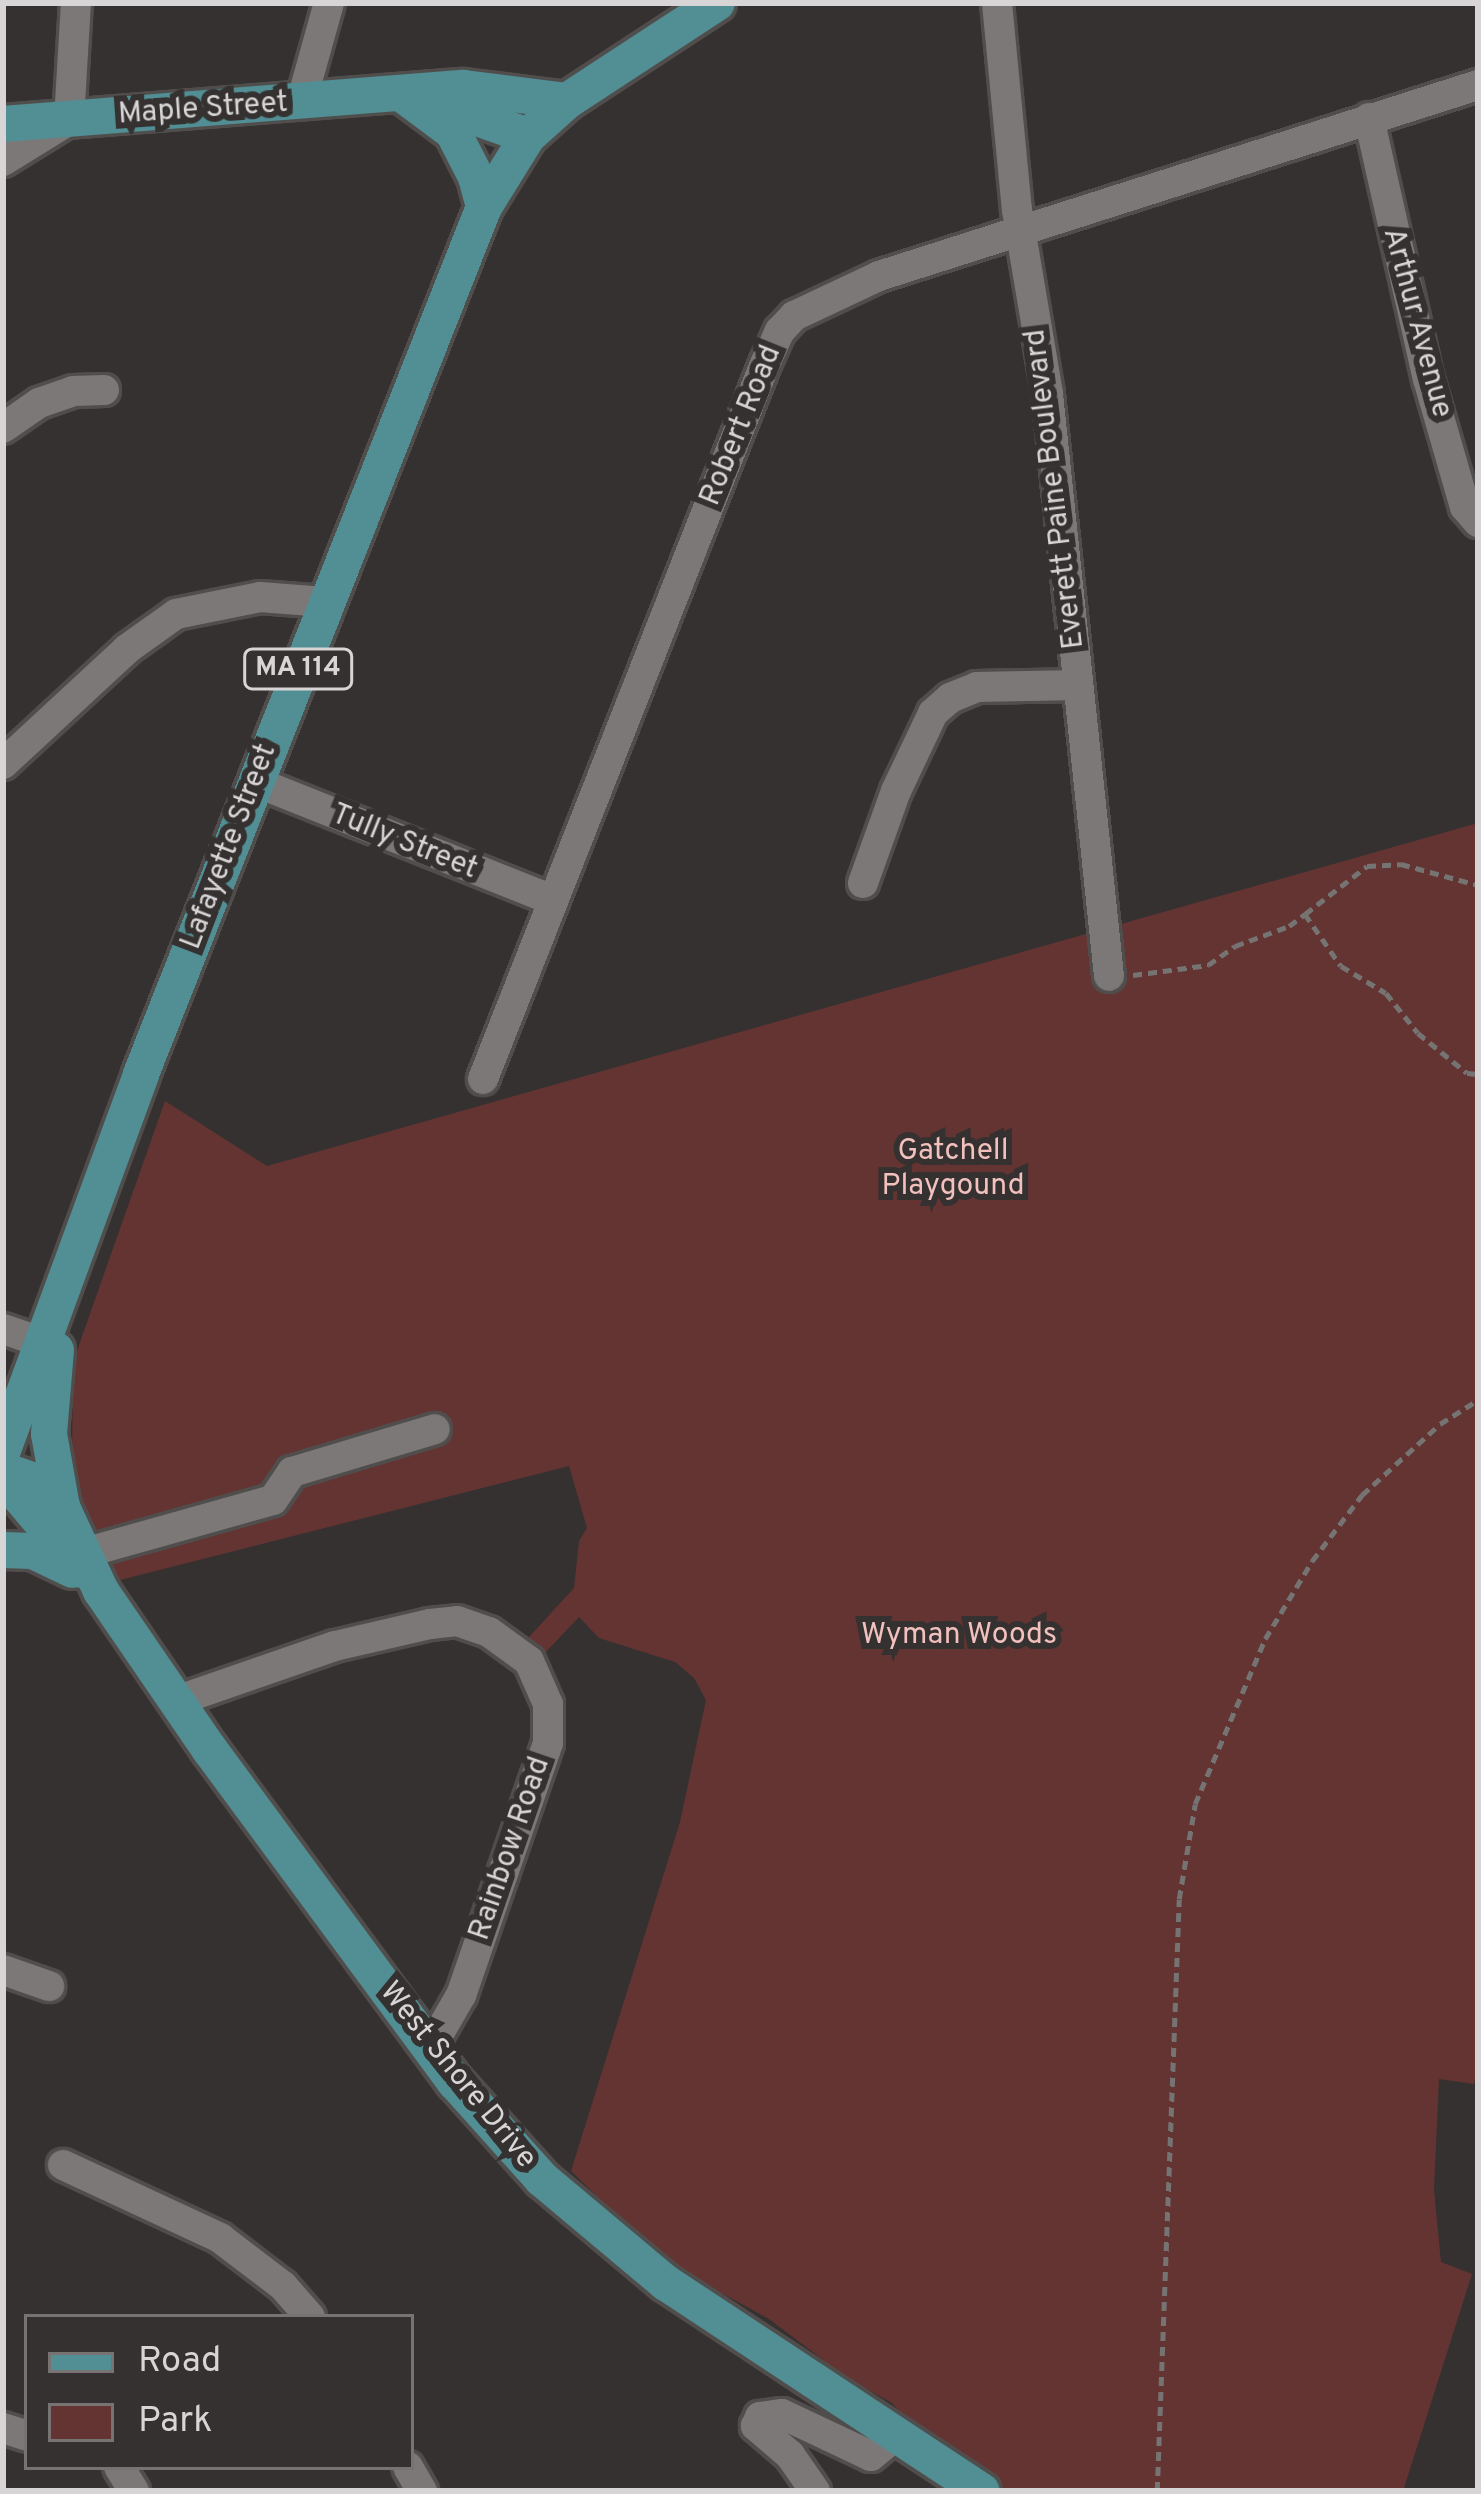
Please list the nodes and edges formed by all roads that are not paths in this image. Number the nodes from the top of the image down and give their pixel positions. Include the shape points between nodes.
1 (76, 3) edge
2 (329, 3) edge
3 (717, 3) edge
4 (998, 3) edge
5 (1478, 85) edge
6 (402, 94) junction
7 (566, 101) junction
8 (301, 103) junction
9 (1369, 118) junction
10 (69, 120) junction
11 (3, 124) edge
12 (528, 136) junction
13 (3, 161) edge
14 (484, 207) junction
15 (1021, 230) junction
16 (104, 390) dead end
17 (3, 428) edge
18 (1478, 522) edge
19 (325, 602) junction
20 (1078, 686) junction
21 (3, 764) edge
22 (256, 782) junction
23 (863, 883) dead end
24 (552, 900) junction
25 (1109, 976) road end
26 (483, 1079) dead end
27 (68, 1282) junction
28 (3, 1329) edge
29 (44, 1343) junction
30 (435, 1429) dead end
31 (3, 1450) edge
32 (3, 1473) edge
33 (62, 1507) junction
34 (3, 1550) edge
35 (84, 1553) junction
36 (101, 1591) junction
37 (176, 1701) junction
38 (3, 1970) edge
39 (50, 1986) dead end
40 (430, 2049) junction
41 (63, 2164) dead end
42 (307, 2314) edge
43 (897, 2434) junction
44 (814, 2491) edge
45 (982, 2491) edge

1 - 10 street
2 - 8 street
3 - 7 main road, Lafayette Street / MA 114
4 - 15 street, Everett Paine Boulevard
5 - 9 street, Robert Road
6 - 7 main road, Maple Street via 464,88
6 - 8 main road, Maple Street
6 - 12 main road, Maple Street
6 - 14 main road via 453,132
7 - 12 main road, Lafayette Street / MA 114
8 - 10 main road, Maple Street
9 - 15 street, Robert Road
9 - 18 street, Arthur Avenue via 1428,379 1465,507
10 - 11 main road, Maple Street
10 - 13 street
12 - 14 main road, Lafayette Street / MA 114
14 - 19 main road, Lafayette Street / MA 114
15 - 20 street, Everett Paine Boulevard via 1048,394
15 - 24 street, Robert Road via 841,289 780,331
16 - 17 street via 39,403
19 - 21 street via 260,597 176,614 112,661
19 - 22 main road, Lafayette Street / MA 114
20 - 23 street via 977,687 933,713
20 - 25 street, Everett Paine Boulevard
22 - 24 street, Tully Street
22 - 27 main road, Lafayette Street / MA 114
24 - 26 street, Robert Road
27 - 29 main road, Lafayette Street / MA 114
27 - 33 main road via 50,1394
28 - 29 street
29 - 31 main road, Lafayette Street / MA 114
30 - 35 street via 292,1472 272,1500
32 - 33 main road, West Shore Drive via 40,1483
32 - 36 main road, West Shore Drive
33 - 35 main road, West Shore Drive
34 - 36 main road via 63,1562
35 - 36 main road, West Shore Drive
36 - 37 main road, West Shore Drive
37 - 40 main road, West Shore Drive
37 - 40 street, Rainbow Road via 316,1652 430,1624 457,1621 489,1632 529,1661 548,1704 548,1743 461,1995
38 - 39 street
40 - 43 main road, West Shore Drive via 514,2150 613,2242
41 - 42 street via 220,2238
43 - 44 street via 871,2456 782,2414 760,2417 757,2426
43 - 45 main road, West Shore Drive

